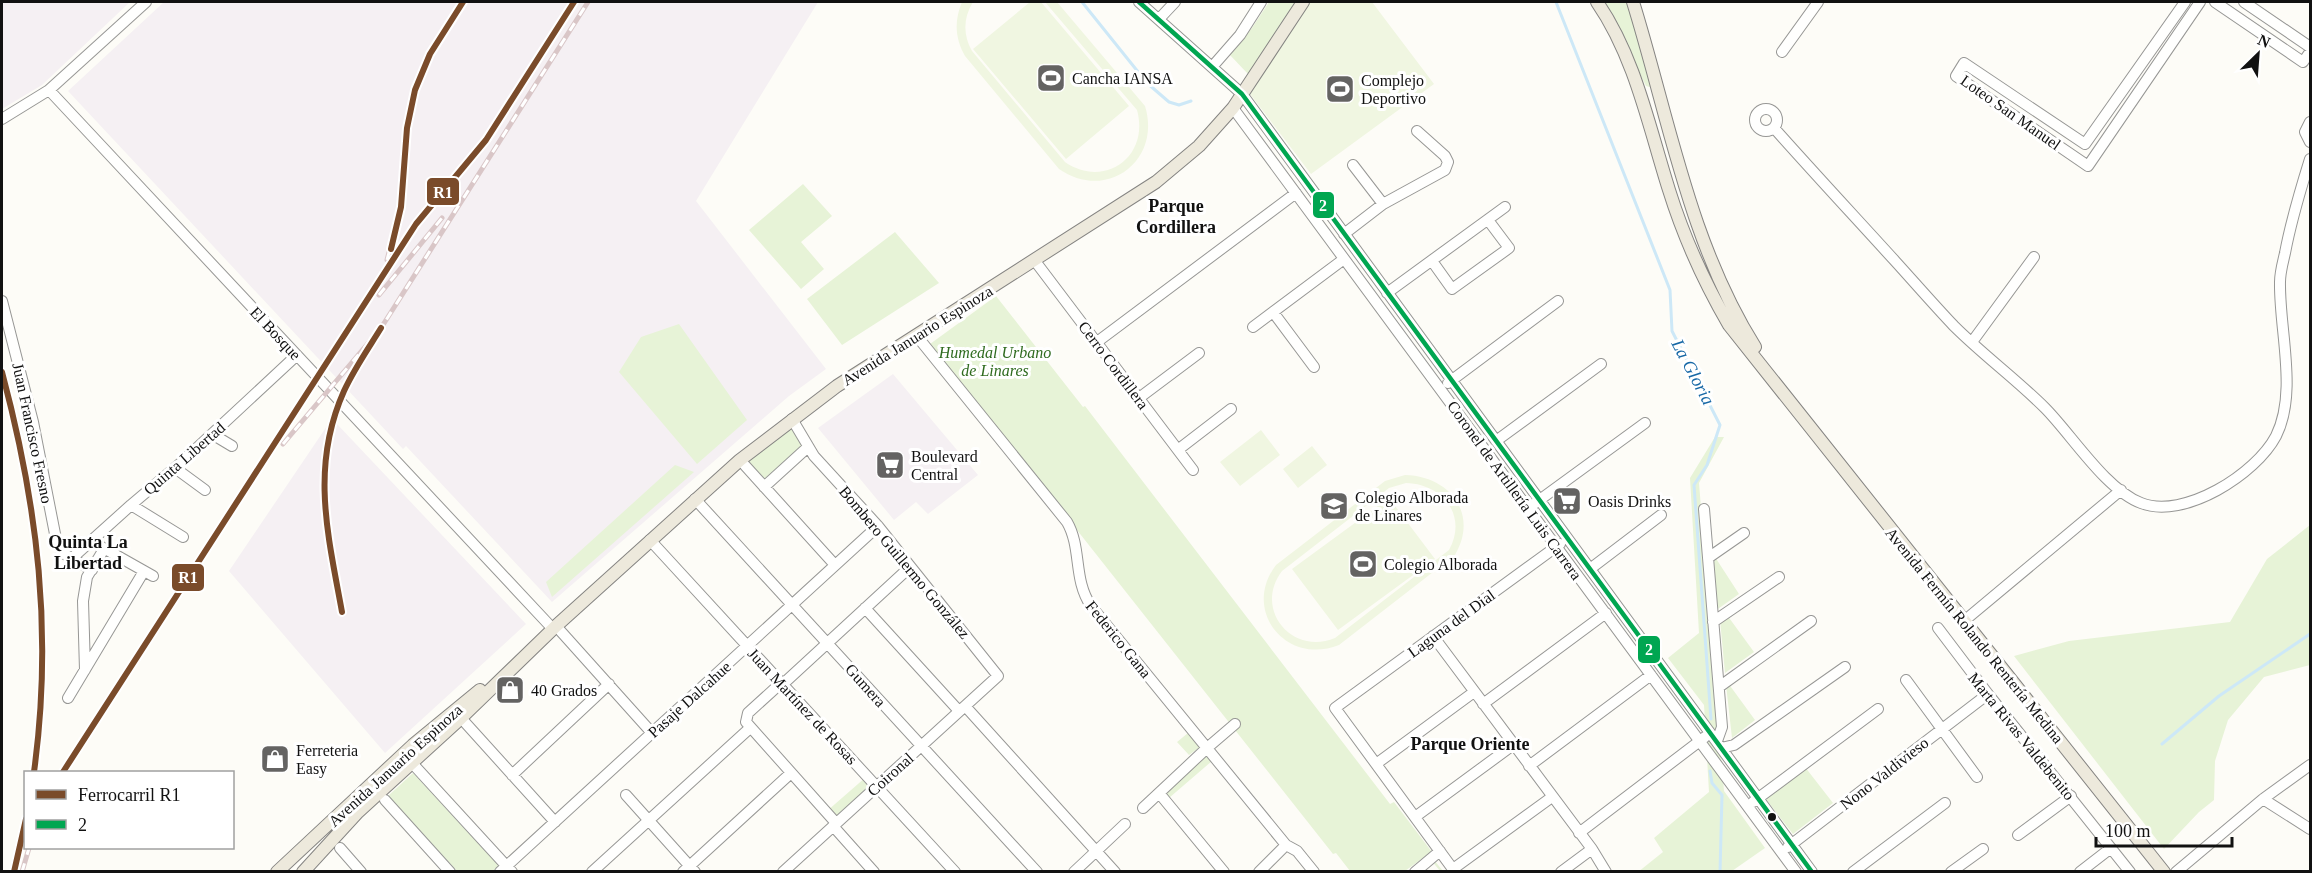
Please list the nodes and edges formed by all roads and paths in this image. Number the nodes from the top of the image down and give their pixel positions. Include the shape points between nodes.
1 (146, 2) edge
2 (1139, 2) edge
3 (1175, 2) edge
4 (1261, 2) edge
5 (1303, 2) edge
6 (1597, 2) edge
7 (1633, 2) edge
8 (1818, 2) edge
9 (2185, 2) edge
10 (2200, 2) edge
11 (2215, 2) edge
12 (2244, 2) edge
13 (1159, 19) junction
14 (2310, 46) edge
15 (1782, 52) dead end
16 (2310, 52) edge
17 (1212, 67) junction
18 (49, 90) junction
19 (1242, 94) junction
20 (1233, 108) junction
21 (2, 119) edge
22 (2310, 122) edge
23 (1774, 128) dead end
24 (1268, 131) junction
25 (1417, 131) dead end
26 (1257, 140) junction
27 (2310, 142) edge
28 (2085, 144) junction
29 (2097, 152) junction
30 (2310, 159) edge
31 (1353, 165) dead end
32 (1296, 193) junction
33 (1383, 204) junction
34 (1505, 207) dead end
35 (1333, 219) junction
36 (1488, 220) junction
37 (1320, 226) junction
38 (1344, 234) junction
39 (2034, 257) dead end
40 (1344, 259) junction
41 (1035, 261) junction
42 (1432, 261) junction
43 (1387, 293) junction
44 (2, 301) edge
45 (1558, 301) dead end
46 (1273, 312) junction
47 (1253, 327) dead end
48 (916, 335) junction
49 (1098, 342) junction
50 (1972, 342) junction
51 (1199, 353) dead end
52 (297, 355) junction
53 (1601, 364) dead end
54 (1314, 367) dead end
55 (1451, 380) junction
56 (1440, 389) junction
57 (1138, 398) junction
58 (1787, 398) junction
59 (1231, 409) dead end
60 (792, 419) junction
61 (1645, 423) dead end
62 (212, 434) junction
63 (1496, 441) junction
64 (232, 446) dead end
65 (808, 447) junction
66 (1179, 449) junction
67 (740, 460) junction
68 (175, 468) junction
69 (1193, 470) dead end
70 (764, 487) junction
71 (206, 490) dead end
72 (2121, 490) junction
73 (695, 499) junction
74 (1539, 500) junction
75 (131, 505) junction
76 (1528, 508) junction
77 (1704, 509) dead end
78 (1661, 516) dead end
79 (878, 526) junction
80 (1744, 534) dead end
81 (183, 537) dead end
82 (1567, 538) junction
83 (650, 540) junction
84 (91, 541) junction
85 (1557, 547) junction
86 (104, 549) junction
87 (1708, 558) junction
88 (71, 559) junction
89 (835, 565) junction
90 (910, 567) junction
91 (1590, 569) junction
92 (92, 570) junction
93 (1779, 577) dead end
94 (792, 605) junction
95 (865, 608) junction
96 (1606, 613) junction
97 (1811, 621) dead end
98 (1964, 621) junction
99 (1713, 622) junction
100 (555, 628) junction
101 (1938, 628) dead end
102 (1432, 636) junction
103 (827, 643) junction
104 (747, 646) junction
105 (517, 663) junction
106 (1845, 667) dead end
107 (85, 670) junction
108 (1651, 675) junction
109 (998, 676) joint
110 (1906, 680) dead end
111 (782, 683) junction
112 (609, 684) junction
113 (1719, 687) junction
114 (1474, 692) junction
115 (1988, 694) junction
116 (68, 698) dead end
117 (1483, 704) junction
118 (962, 708) junction
119 (1878, 710) dead end
120 (461, 718) junction
121 (1235, 724) dead end
122 (750, 728) junction
123 (1942, 728) junction
124 (652, 733) junction
125 (1700, 741) junction
126 (1716, 741) junction
127 (1513, 745) junction
128 (921, 746) junction
129 (1207, 748) junction
130 (412, 763) junction
131 (1376, 764) junction
132 (2310, 765) edge
133 (1529, 766) junction
134 (791, 773) junction
135 (512, 775) junction
136 (1977, 777) dead end
137 (877, 786) junction
138 (1159, 793) junction
139 (626, 795) dead end
140 (2071, 796) junction
141 (1552, 797) junction
142 (1758, 798) junction
143 (2263, 799) junction
144 (385, 800) dead end
145 (1945, 803) dead end
146 (1748, 806) junction
147 (1143, 808) dead end
148 (1415, 817) junction
149 (649, 820) junction
150 (555, 822) junction
151 (1125, 824) dead end
152 (834, 825) junction
153 (2310, 829) edge
154 (1580, 833) junction
155 (2018, 835) dead end
156 (1792, 844) junction
157 (1286, 845) junction
158 (340, 848) dead end
159 (2111, 848) junction
160 (1592, 849) junction
161 (1983, 849) dead end
162 (1096, 851) junction
163 (1440, 851) junction
164 (1782, 852) junction
165 (689, 869) edge
166 (790, 869) edge
167 (506, 870) edge
168 (1454, 870) edge
169 (278, 872) edge
170 (303, 872) edge
171 (361, 872) edge
172 (450, 872) edge
173 (592, 872) edge
174 (874, 872) edge
175 (955, 872) edge
176 (1037, 872) edge
177 (1074, 872) edge
178 (1115, 872) edge
179 (1224, 872) edge
180 (1259, 872) edge
181 (1314, 872) edge
182 (1415, 872) edge
183 (1561, 872) edge
184 (1606, 872) edge
185 (1796, 872) edge
186 (1812, 872) edge
187 (1853, 872) edge
188 (1952, 872) edge
189 (2080, 872) edge
190 (2130, 872) edge
191 (2164, 872) edge
192 (2176, 872) edge

1 - 18 street
2 - 13 street, Coronel de Artillería Luis Carrera
3 - 13 street
4 - 17 street via 1240,35
5 - 19 main road, Avenida Januario Espinoza
6 - 58 main road, Avenida Fermín Rolando Rentería Medina via 1635,81 1702,276 1730,325
7 - 58 main road, Avenida Fermín Rolando Rentería Medina via 1707,252 1741,325
8 - 15 street
9 - 28 street, Loteo San Manuel
10 - 29 street
11 - 16 street via 2303,62
12 - 14 street
13 - 17 street, Coronel de Artillería Luis Carrera
17 - 19 street, Coronel de Artillería Luis Carrera
18 - 21 street
18 - 52 street, El Bosque
19 - 20 main road, Avenida Januario Espinoza
19 - 24 street, Coronel de Artillería Luis Carrera
20 - 26 street, Coronel de Artillería Luis Carrera
20 - 41 main road, Avenida Januario Espinoza via 1171,171
22 - 27 street via 2306,132
23 - 50 street
24 - 26 street
24 - 35 street, Coronel de Artillería Luis Carrera
25 - 33 street via 1445,156 1447,166 1441,174
26 - 32 street, Coronel de Artillería Luis Carrera
28 - 29 street
28 - 29 street, Loteo San Manuel via 1964,63 1956,76 2088,166
30 - 72 street via 2292,213 2280,279 2285,411 2276,436 2260,459 2238,478 2184,503 2140,503
31 - 33 street
32 - 37 street, Coronel de Artillería Luis Carrera
32 - 49 street
33 - 38 street
34 - 36 street
35 - 37 street
35 - 38 street, Coronel de Artillería Luis Carrera
36 - 42 street
36 - 42 street via 1509,248 1452,289
37 - 40 street, Coronel de Artillería Luis Carrera
38 - 43 street, Coronel de Artillería Luis Carrera
39 - 50 street
40 - 46 street
40 - 56 street, Coronel de Artillería Luis Carrera
41 - 48 main road, Avenida Januario Espinoza
41 - 49 street, Cerro Cordillera
42 - 43 street
43 - 55 street, Coronel de Artillería Luis Carrera
44 - 88 street, Juan Francisco Fresno via 33,422 57,544
45 - 55 street
46 - 47 street
46 - 54 street
48 - 60 main road, Avenida Januario Espinoza
48 - 129 street, Federico Gana via 1067,522 1087,600
49 - 57 street, Cerro Cordillera
50 - 72 street via 2046,408
51 - 57 street
52 - 62 street, Quinta Libertad
52 - 100 street, El Bosque
53 - 63 street
55 - 56 street
55 - 63 street, Coronel de Artillería Luis Carrera
56 - 76 street, Coronel de Artillería Luis Carrera
57 - 66 street, Cerro Cordillera
58 - 98 main road, Avenida Fermín Rolando Rentería Medina
59 - 66 street
60 - 65 street, Bombero Guillermo González
60 - 67 main road, Avenida Januario Espinoza
61 - 74 street
62 - 64 street
62 - 68 street, Quinta Libertad
63 - 74 street, Coronel de Artillería Luis Carrera
65 - 70 street
65 - 79 street, Bombero Guillermo González
66 - 69 street, Cerro Cordillera
67 - 70 street
67 - 73 main road, Avenida Januario Espinoza
68 - 71 street
68 - 75 street, Quinta Libertad
70 - 89 street
72 - 98 street
73 - 83 main road, Avenida Januario Espinoza
73 - 94 street, Gumera
74 - 76 street
74 - 82 street, Coronel de Artillería Luis Carrera
75 - 81 street
75 - 84 street, Quinta Libertad
76 - 85 street, Coronel de Artillería Luis Carrera
77 - 87 street
78 - 91 street
79 - 89 street, Pasaje Dalcahue
79 - 90 street, Bombero Guillermo González
80 - 87 street
82 - 85 street, Laguna del Dial
82 - 91 street, Coronel de Artillería Luis Carrera
83 - 100 main road, Avenida Januario Espinoza
83 - 104 street, Juan Martínez de Rosas
84 - 86 street
84 - 88 street, Quinta Libertad
85 - 96 street, Coronel de Artillería Luis Carrera
85 - 102 street, Laguna del Dial
86 - 92 street
86 - 107 street via 148,574
87 - 99 street
88 - 92 street
89 - 94 street, Pasaje Dalcahue
90 - 95 street
90 - 109 street, Bombero Guillermo González
91 - 126 street, Coronel de Artillería Luis Carrera
92 - 107 street via 82,602
93 - 99 street
94 - 103 street, Gumera
94 - 104 street, Pasaje Dalcahue
95 - 103 street
95 - 118 street
96 - 108 street, Coronel de Artillería Luis Carrera
96 - 117 street
97 - 113 street
98 - 191 main road, Avenida Fermín Rolando Rentería Medina
99 - 113 street
100 - 105 main road, Avenida Januario Espinoza
100 - 112 street, El Bosque
101 - 115 street, Marta Rivas Valdebenito
102 - 114 street
102 - 131 street, Laguna del Dial via 1335,708
103 - 111 street
103 - 128 street, Gumera
104 - 111 street, Juan Martínez de Rosas
104 - 124 street, Pasaje Dalcahue
105 - 120 main road, Avenida Januario Espinoza
105 - 169 main road, Avenida Januario Espinoza via 430,730
106 - 126 street via 1734,745
107 - 116 street
108 - 125 street, Coronel de Artillería Luis Carrera
108 - 133 street
109 - 118 street, Coironal
110 - 123 street
111 - 122 street via 746,716
111 - 137 street, Juan Martínez de Rosas
112 - 124 street, El Bosque
112 - 135 street
113 - 126 street via 1722,727
114 - 117 street
114 - 131 street
115 - 123 street, Nono Valdivieso
115 - 140 street, Marta Rivas Valdebenito
117 - 127 street
118 - 128 street, Coironal
118 - 162 street
119 - 142 street
120 - 130 main road, Avenida Januario Espinoza
120 - 135 street
121 - 129 street
122 - 134 street
122 - 149 street
123 - 136 street
123 - 156 street, Nono Valdivieso
124 - 150 street, Pasaje Dalcahue
125 - 126 street
125 - 146 street, Coronel de Artillería Luis Carrera
125 - 154 street
126 - 142 street, Coronel de Artillería Luis Carrera
127 - 133 street
127 - 148 street
128 - 137 street, Coironal
128 - 176 street, Gumera
129 - 138 street
129 - 157 street, Federico Gana
130 - 167 street
130 - 170 main road, Avenida Januario Espinoza via 358,812
131 - 148 street
132 - 143 street
133 - 141 street
134 - 152 street
134 - 165 street
135 - 150 street
137 - 152 street, Coironal
137 - 175 street, Juan Martínez de Rosas
138 - 147 street
138 - 179 street
139 - 149 street
140 - 155 street
140 - 159 street, Marta Rivas Valdebenito
141 - 154 street
141 - 168 street
142 - 146 street
142 - 156 street, Coronel de Artillería Luis Carrera
143 - 153 street
143 - 192 street
144 - 172 street
145 - 187 street
146 - 164 street, Coronel de Artillería Luis Carrera
148 - 163 street
149 - 165 street
149 - 173 street
150 - 167 street, Pasaje Dalcahue
151 - 162 street
152 - 166 street, Coironal
152 - 174 street
154 - 160 street
156 - 164 street, Nono Valdivieso
156 - 186 street, Coronel de Artillería Luis Carrera
157 - 180 street
157 - 181 street, Federico Gana
158 - 171 street
159 - 189 street
159 - 190 street, Marta Rivas Valdebenito
160 - 183 street
160 - 184 street
161 - 188 street
162 - 177 street
162 - 178 street
163 - 168 street
163 - 182 street
164 - 185 street, Coronel de Artillería Luis Carrera

